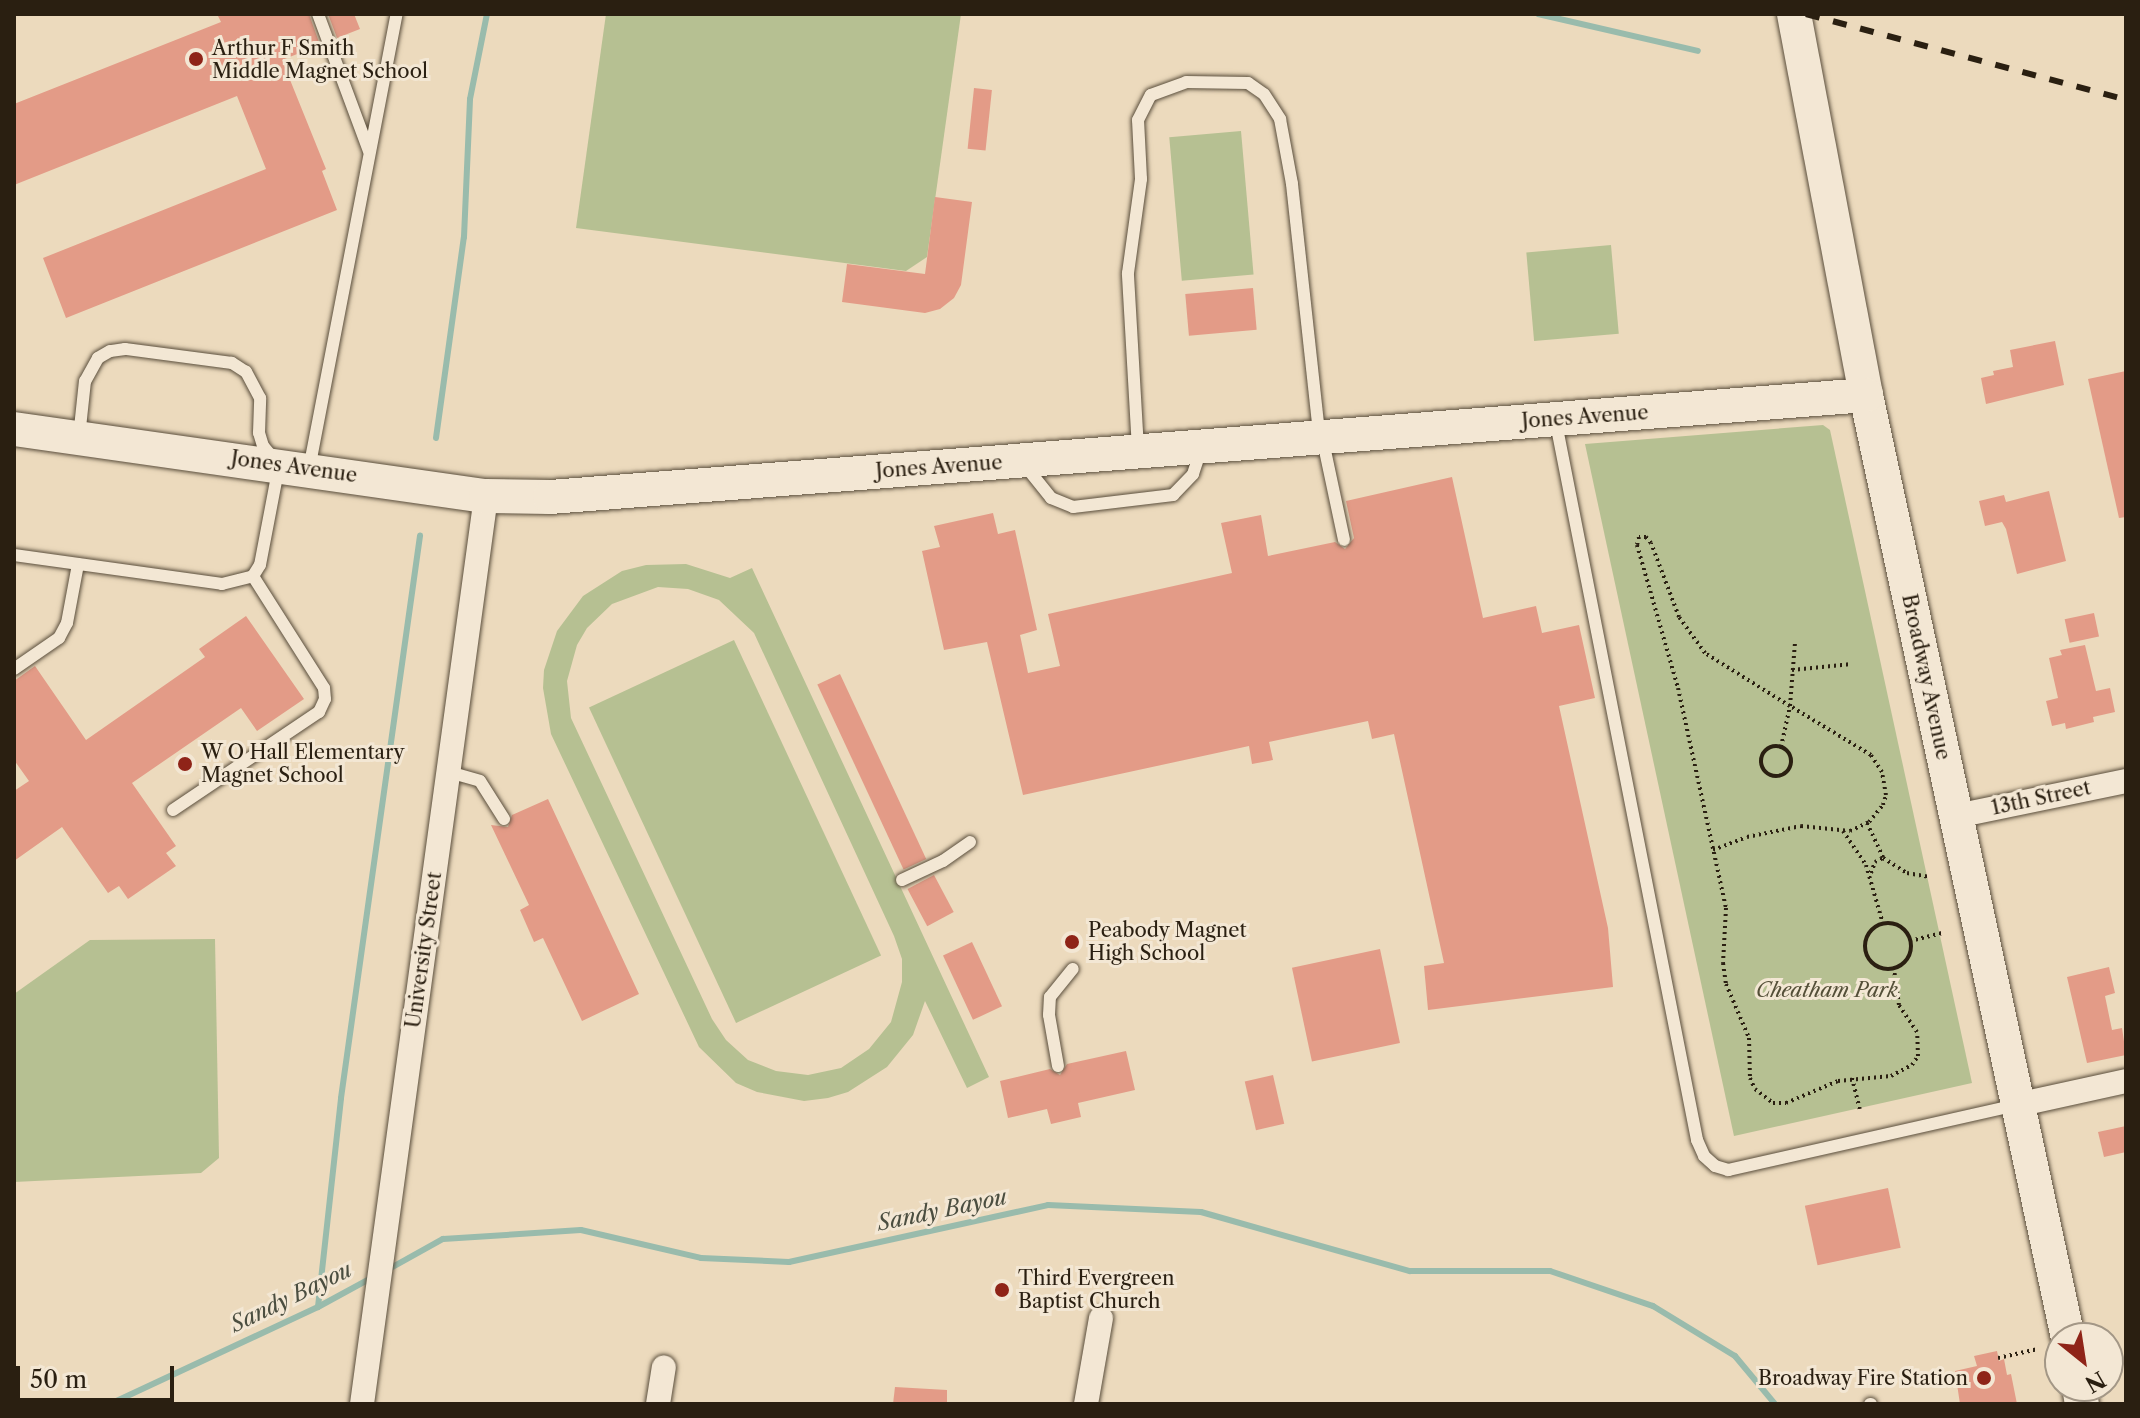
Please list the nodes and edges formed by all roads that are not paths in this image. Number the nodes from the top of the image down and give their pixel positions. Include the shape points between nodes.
1 (318, 14) edge
2 (397, 14) edge
3 (1794, 14) edge
4 (370, 154) junction
5 (1866, 395) junction
6 (1555, 420) junction
7 (14, 429) edge
8 (79, 438) junction
9 (1321, 438) junction
10 (1202, 447) junction
11 (1138, 452) junction
12 (1021, 461) junction
13 (294, 467) junction
14 (486, 496) junction
15 (1344, 540) dead end
16 (14, 555) edge
17 (78, 564) junction
18 (253, 576) junction
19 (14, 669) edge
20 (449, 772) junction
21 (2126, 781) edge
22 (173, 810) dead end
23 (1956, 816) junction
24 (504, 819) dead end
25 (970, 842) dead end
26 (902, 880) dead end
27 (1073, 969) dead end
28 (1058, 1066) dead end
29 (2126, 1081) edge
30 (2017, 1105) junction
31 (1101, 1318) dead end
32 (2050, 1322) edge
33 (664, 1367) dead end
34 (362, 1404) edge
35 (658, 1404) edge
36 (1086, 1404) edge

1 - 4 lane
2 - 4 lane
3 - 5 street, Broadway Avenue
4 - 13 lane
5 - 6 street, Jones Avenue
5 - 23 street, Broadway Avenue
6 - 9 street, Jones Avenue
6 - 30 lane via 1704,1156 1728,1170
7 - 8 street, Jones Avenue
8 - 13 street, Jones Avenue
8 - 13 lane via 90,369 110,351 232,363 256,384 263,446
9 - 10 street, Jones Avenue
9 - 11 lane via 1280,119 1264,94 1248,83 1186,82 1151,95 1138,120 1141,179 1128,273
9 - 15 lane
10 - 11 street, Jones Avenue
10 - 12 lane via 1193,474 1173,495 1073,507 1051,498
11 - 12 street, Jones Avenue
12 - 14 street, Jones Avenue via 550,497
13 - 14 street, Jones Avenue
13 - 18 lane
14 - 20 street, University Street
16 - 17 lane
17 - 18 lane via 222,584
17 - 19 lane via 67,623 59,638
18 - 22 lane via 324,688 325,699 319,712
20 - 24 lane via 480,781
20 - 34 street, University Street
21 - 23 street, 13th Street
23 - 30 street, Broadway Avenue
25 - 26 lane
27 - 28 lane via 1050,997
29 - 30 street
30 - 32 street, Broadway Avenue
31 - 36 street
33 - 35 street

